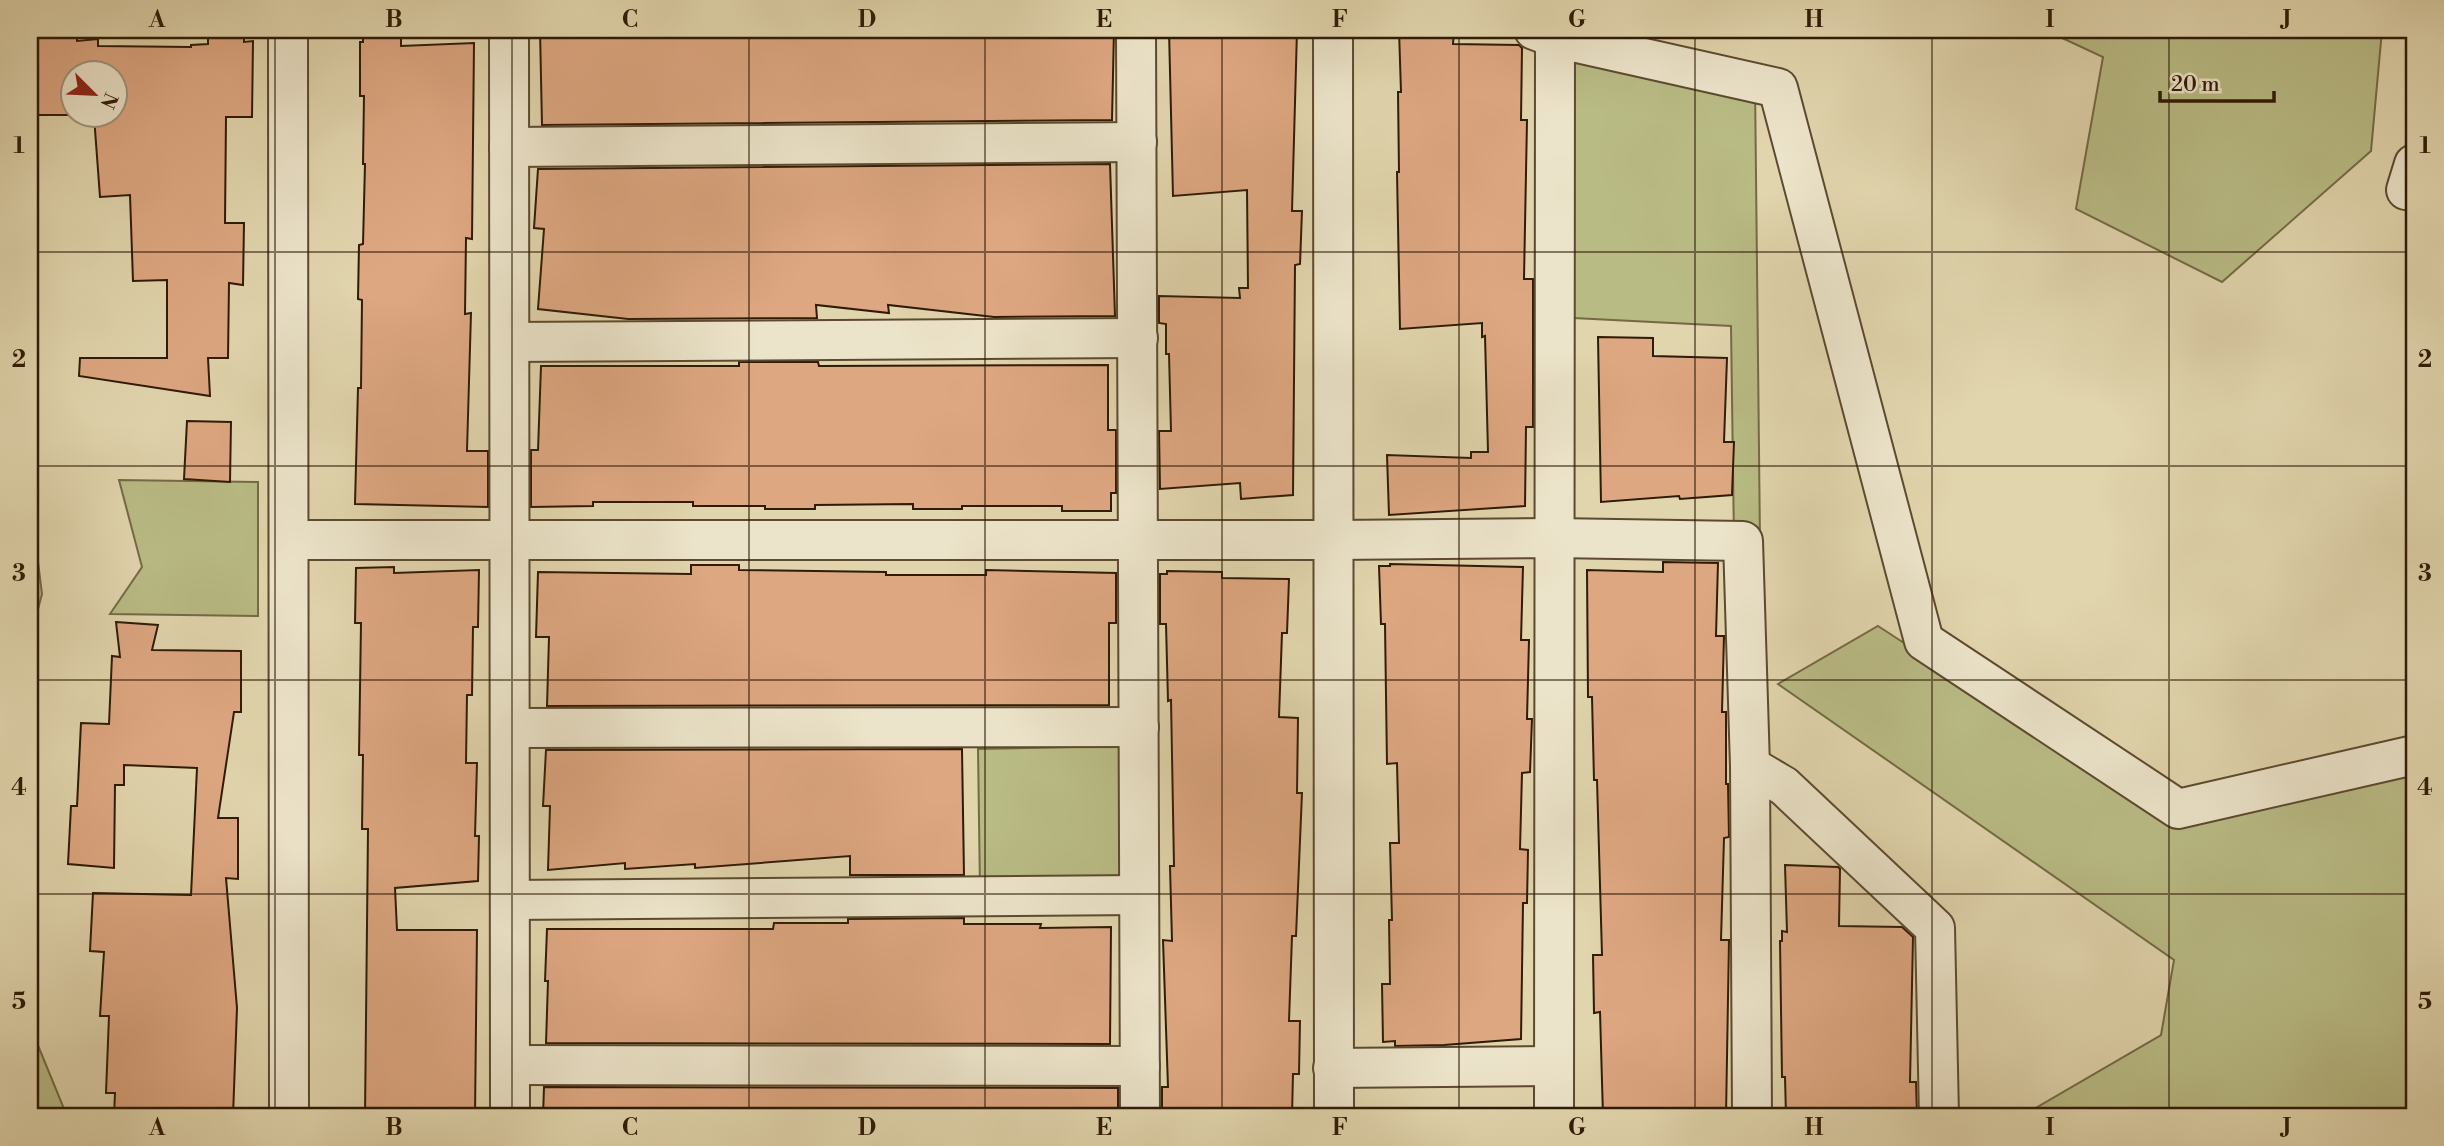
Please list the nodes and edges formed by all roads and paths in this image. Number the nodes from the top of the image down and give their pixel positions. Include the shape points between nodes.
1 (288, 30) edge
2 (509, 30) edge
3 (1136, 30) edge
4 (1333, 30) edge
5 (1544, 34) edge
6 (1137, 142) junction
7 (509, 147) junction
8 (1138, 338) junction
9 (510, 342) junction
10 (1554, 538) junction
11 (289, 540) junction
12 (1138, 540) junction
13 (1334, 540) junction
14 (510, 541) junction
15 (1139, 727) junction
16 (510, 728) junction
17 (2414, 755) edge
18 (1750, 766) junction
19 (1139, 895) junction
20 (510, 900) junction
21 (510, 1065) junction
22 (1140, 1066) junction
23 (1554, 1066) junction
24 (1333, 1068) junction
25 (289, 1116) edge
26 (510, 1116) edge
27 (1140, 1116) edge
28 (1334, 1116) edge
29 (1554, 1116) edge
30 (1752, 1116) edge
31 (1939, 1116) edge

1 - 11 street
2 - 7 street
3 - 6 street
4 - 13 street
5 - 10 street
5 - 17 street via 1778,88 1924,642 2178,809
6 - 7 street
6 - 8 street
7 - 9 street
8 - 9 street
8 - 12 street
9 - 14 street
10 - 13 street
10 - 18 street via 1742,541
10 - 23 street
11 - 14 street
11 - 25 street
12 - 13 street
12 - 14 street
12 - 15 street
13 - 24 street
14 - 16 street
15 - 16 street
15 - 19 street
16 - 20 street
18 - 30 street
18 - 31 street via 1784,786 1935,928
19 - 20 street
19 - 22 street
20 - 21 street
21 - 22 street
21 - 26 street
22 - 27 street
23 - 24 street
23 - 29 street
24 - 28 street

